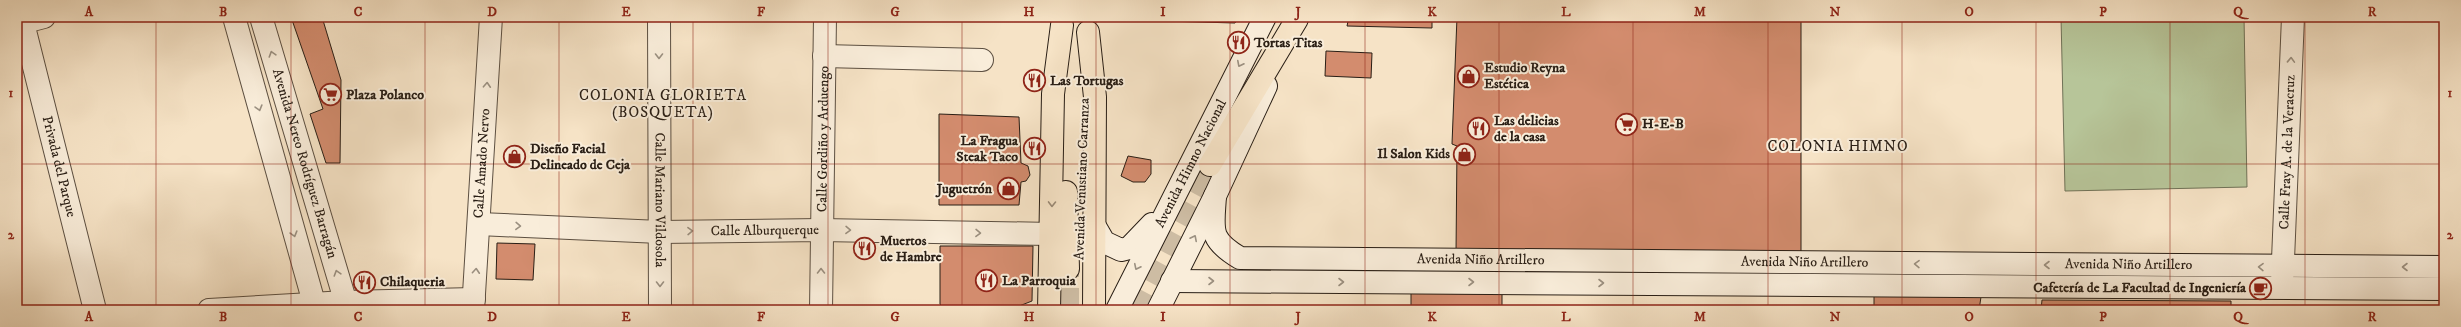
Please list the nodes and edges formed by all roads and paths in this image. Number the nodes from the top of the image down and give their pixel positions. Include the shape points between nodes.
1 (44, 17) edge
2 (234, 17) edge
3 (260, 17) edge
4 (491, 17) edge
5 (659, 17) edge
6 (825, 17) edge
7 (1265, 17) edge
8 (2293, 17) edge
9 (1298, 18) edge
10 (1062, 21) edge
11 (20, 24) edge
12 (1088, 24) edge
13 (824, 56) junction
14 (982, 60) dead end
15 (1210, 165) tunnel mouth
16 (1215, 196) junction
17 (1169, 202) junction
18 (1093, 223) junction
19 (479, 224) junction
20 (821, 230) junction
21 (660, 232) junction
22 (1052, 234) junction
23 (1639, 262) junction
24 (2444, 267) edge
25 (2282, 278) junction
26 (1172, 281) junction
27 (1639, 283) junction
28 (2444, 289) edge
29 (474, 305) edge
30 (347, 306) edge
31 (315, 308) edge
32 (95, 310) edge
33 (209, 310) edge
34 (660, 310) edge
35 (821, 310) edge
36 (1049, 310) edge
37 (1094, 310) edge
38 (1116, 310) edge
39 (1158, 310) edge

1 - 11 main road
2 -> 31 main road, Avenida Nereo Rodríguez Barragán
30 -> 3 main road, Avenida Nereo Rodríguez Barragán
19 -> 4 main road, Calle Amado Nervo
5 -> 21 main road, Calle Mariano Vildosola
6 - 13 main road, Calle Gordiño y Arduengo
7 -> 17 main road, Avenida Himno Nacional
25 -> 8 main road, Calle Fray A. de la Veracruz
9 - 15 main road
9 - 16 main road
10 - 12 main road, Avenida Venustiano Carranza via 1074,269
10 -> 22 main road via 1053,94
11 - 32 main road, Privada del Parque
12 - 18 main road via 1095,97
13 - 14 main road
13 - 20 main road, Calle Gordiño y Arduengo
16 - 23 main road, Avenida Niño Artillero via 1213,228 1216,239 1223,248 1240,258
26 -> 16 main road
17 - 18 main road via 1129,248 1121,250 1104,242
17 -> 38 main road, Avenida Himno Nacional
18 - 37 main road
19 -> 21 main road, Calle Alburquerque
29 -> 19 main road, Calle Amado Nervo
21 -> 20 main road, Calle Alburquerque
20 -> 22 main road, Calle Alburquerque
35 -> 20 main road, Calle Gordiño y Arduengo
21 -> 34 main road, Calle Mariano Vildosola
22 - 36 main road
25 -> 23 main road, Avenida Niño Artillero
23 - 27 main road
24 -> 25 main road, Avenida Niño Artillero
25 - 27 main road, Avenida Niño Artillero
25 - 28 main road, Avenida Niño Artillero
26 -> 27 main road, Avenida Niño Artillero
26 - 39 main road
29 - 30 main road
30 - 31 main road
31 - 33 main road

